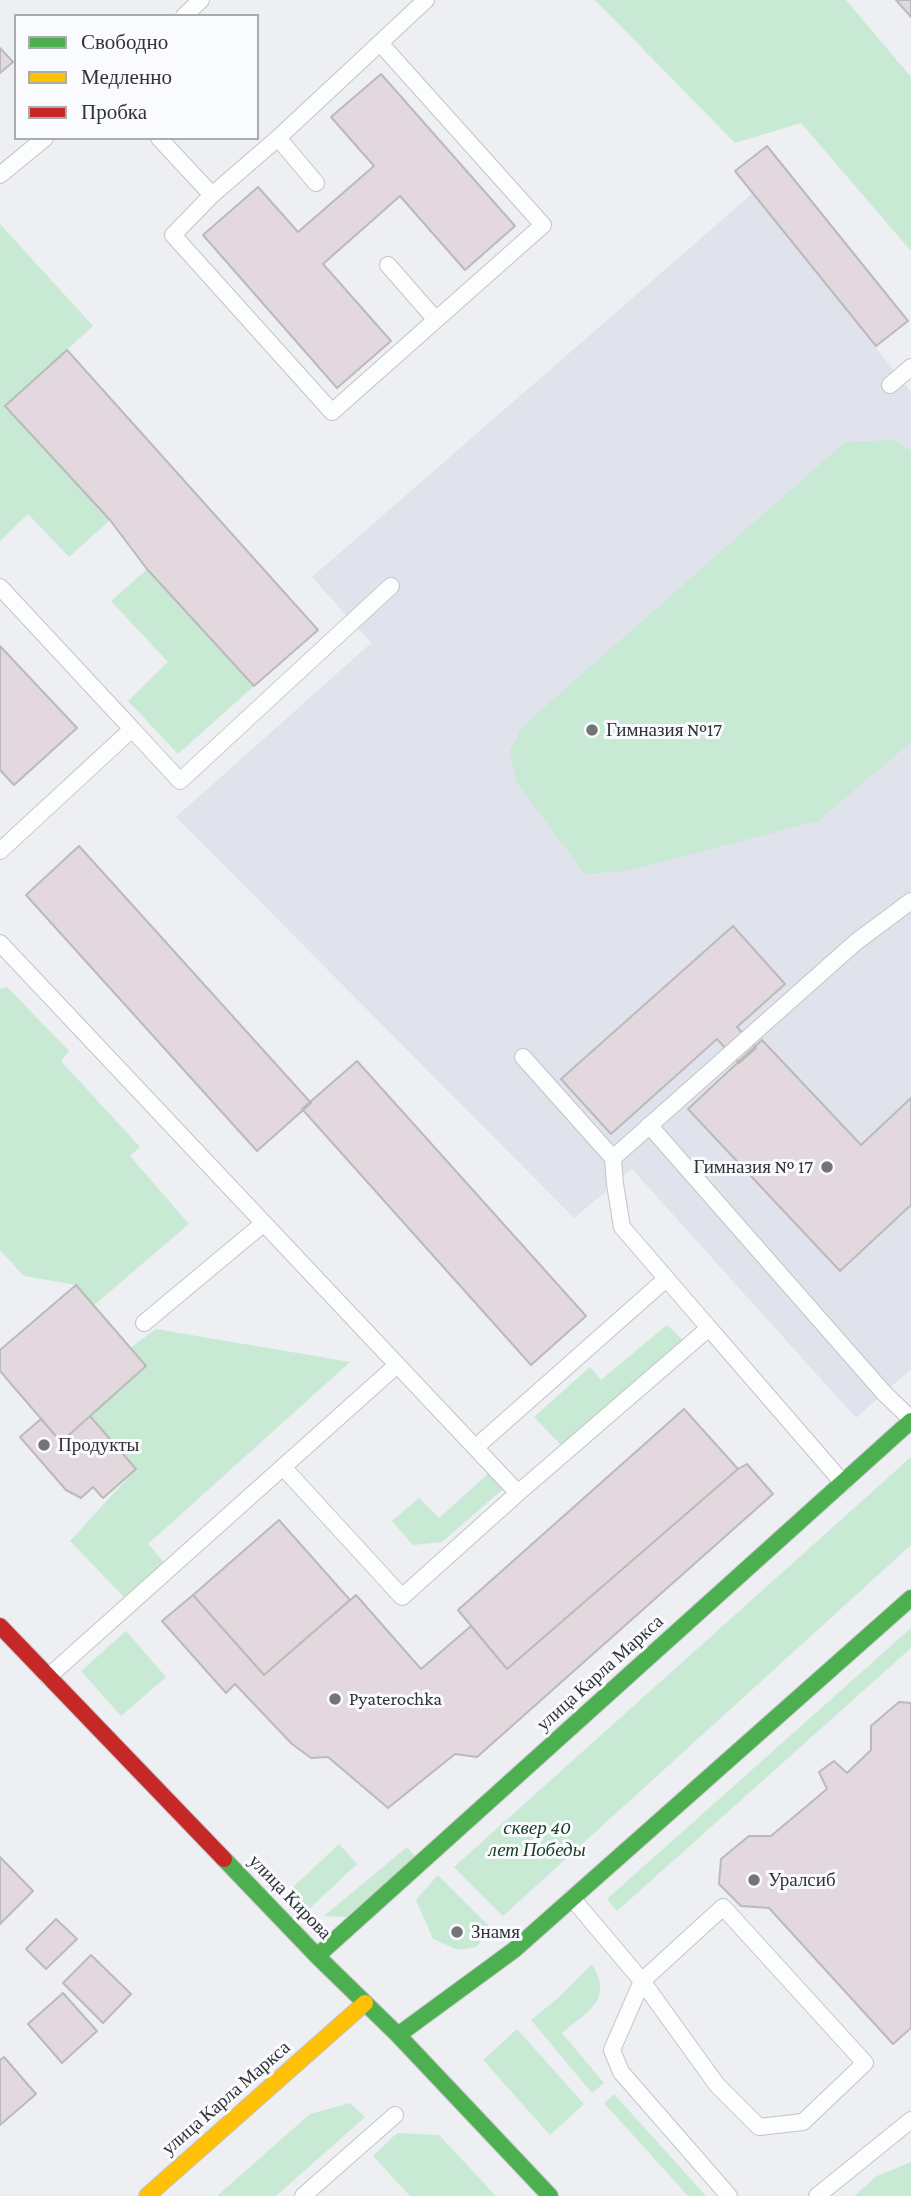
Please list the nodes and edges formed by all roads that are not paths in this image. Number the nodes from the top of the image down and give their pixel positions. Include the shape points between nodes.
1 (201, 0) edge
2 (426, 0) edge
3 (186, 14) edge
4 (380, 43) junction
5 (278, 138) junction
6 (43, 140) edge
7 (161, 140) edge
8 (0, 175) edge
9 (316, 183) dead end
10 (212, 195) junction
11 (388, 265) dead end
12 (436, 320) junction
13 (911, 367) edge
14 (890, 385) dead end
15 (391, 586) dead end
16 (0, 587) edge
17 (132, 729) junction
18 (0, 851) edge
19 (911, 901) edge
20 (0, 943) edge
21 (523, 1057) dead end
22 (649, 1125) junction
23 (614, 1157) junction
24 (264, 1223) junction
25 (666, 1279) junction
26 (144, 1323) dead end
27 (709, 1328) junction
28 (397, 1366) junction
29 (911, 1420) edge
30 (476, 1447) junction
31 (283, 1467) junction
32 (843, 1483) junction
33 (518, 1493) junction
34 (911, 1598) edge
35 (0, 1626) edge
36 (48, 1677) junction
37 (572, 1898) junction
38 (317, 1956) junction
39 (642, 1982) junction
40 (365, 2003) junction
41 (398, 2035) junction
42 (395, 2115) dead end
43 (911, 2120) edge
44 (147, 2196) edge
45 (303, 2196) edge
46 (550, 2196) edge
47 (729, 2196) edge
48 (817, 2196) edge

1 - 3 lane
2 - 4 lane
4 - 5 lane
4 - 12 lane via 543,225
5 - 9 lane
5 - 10 lane
6 - 8 lane
7 - 10 lane
10 - 12 lane via 173,235 332,412
11 - 12 lane
13 - 14 lane
15 - 17 lane via 180,781
16 - 17 lane
17 - 18 lane
19 - 22 lane via 856,942
20 - 24 lane
21 - 23 lane
22 - 23 lane
22 - 29 lane
23 - 25 lane via 622,1227
24 - 26 lane
24 - 28 lane
25 - 27 lane
25 - 30 lane
27 - 32 lane
27 - 33 lane
28 - 30 lane
28 - 31 lane
29 - 32 street, улица Карла Маркса
30 - 33 lane
31 - 33 lane via 402,1597
31 - 36 lane
32 - 38 street, улица Карла Маркса
34 - 37 street
35 - 36 street, улица Кирова
36 - 38 street, улица Кирова
37 - 39 lane
37 - 41 street via 513,1950
38 - 40 street, улица Кирова
39 - 39 lane via 723,1907 864,2063 803,2122 759,2127 717,2085
39 - 47 lane via 612,2050 621,2072
40 - 41 street, улица Кирова
40 - 44 street, улица Карла Маркса
41 - 46 street, улица Кирова
42 - 45 lane
43 - 48 lane

